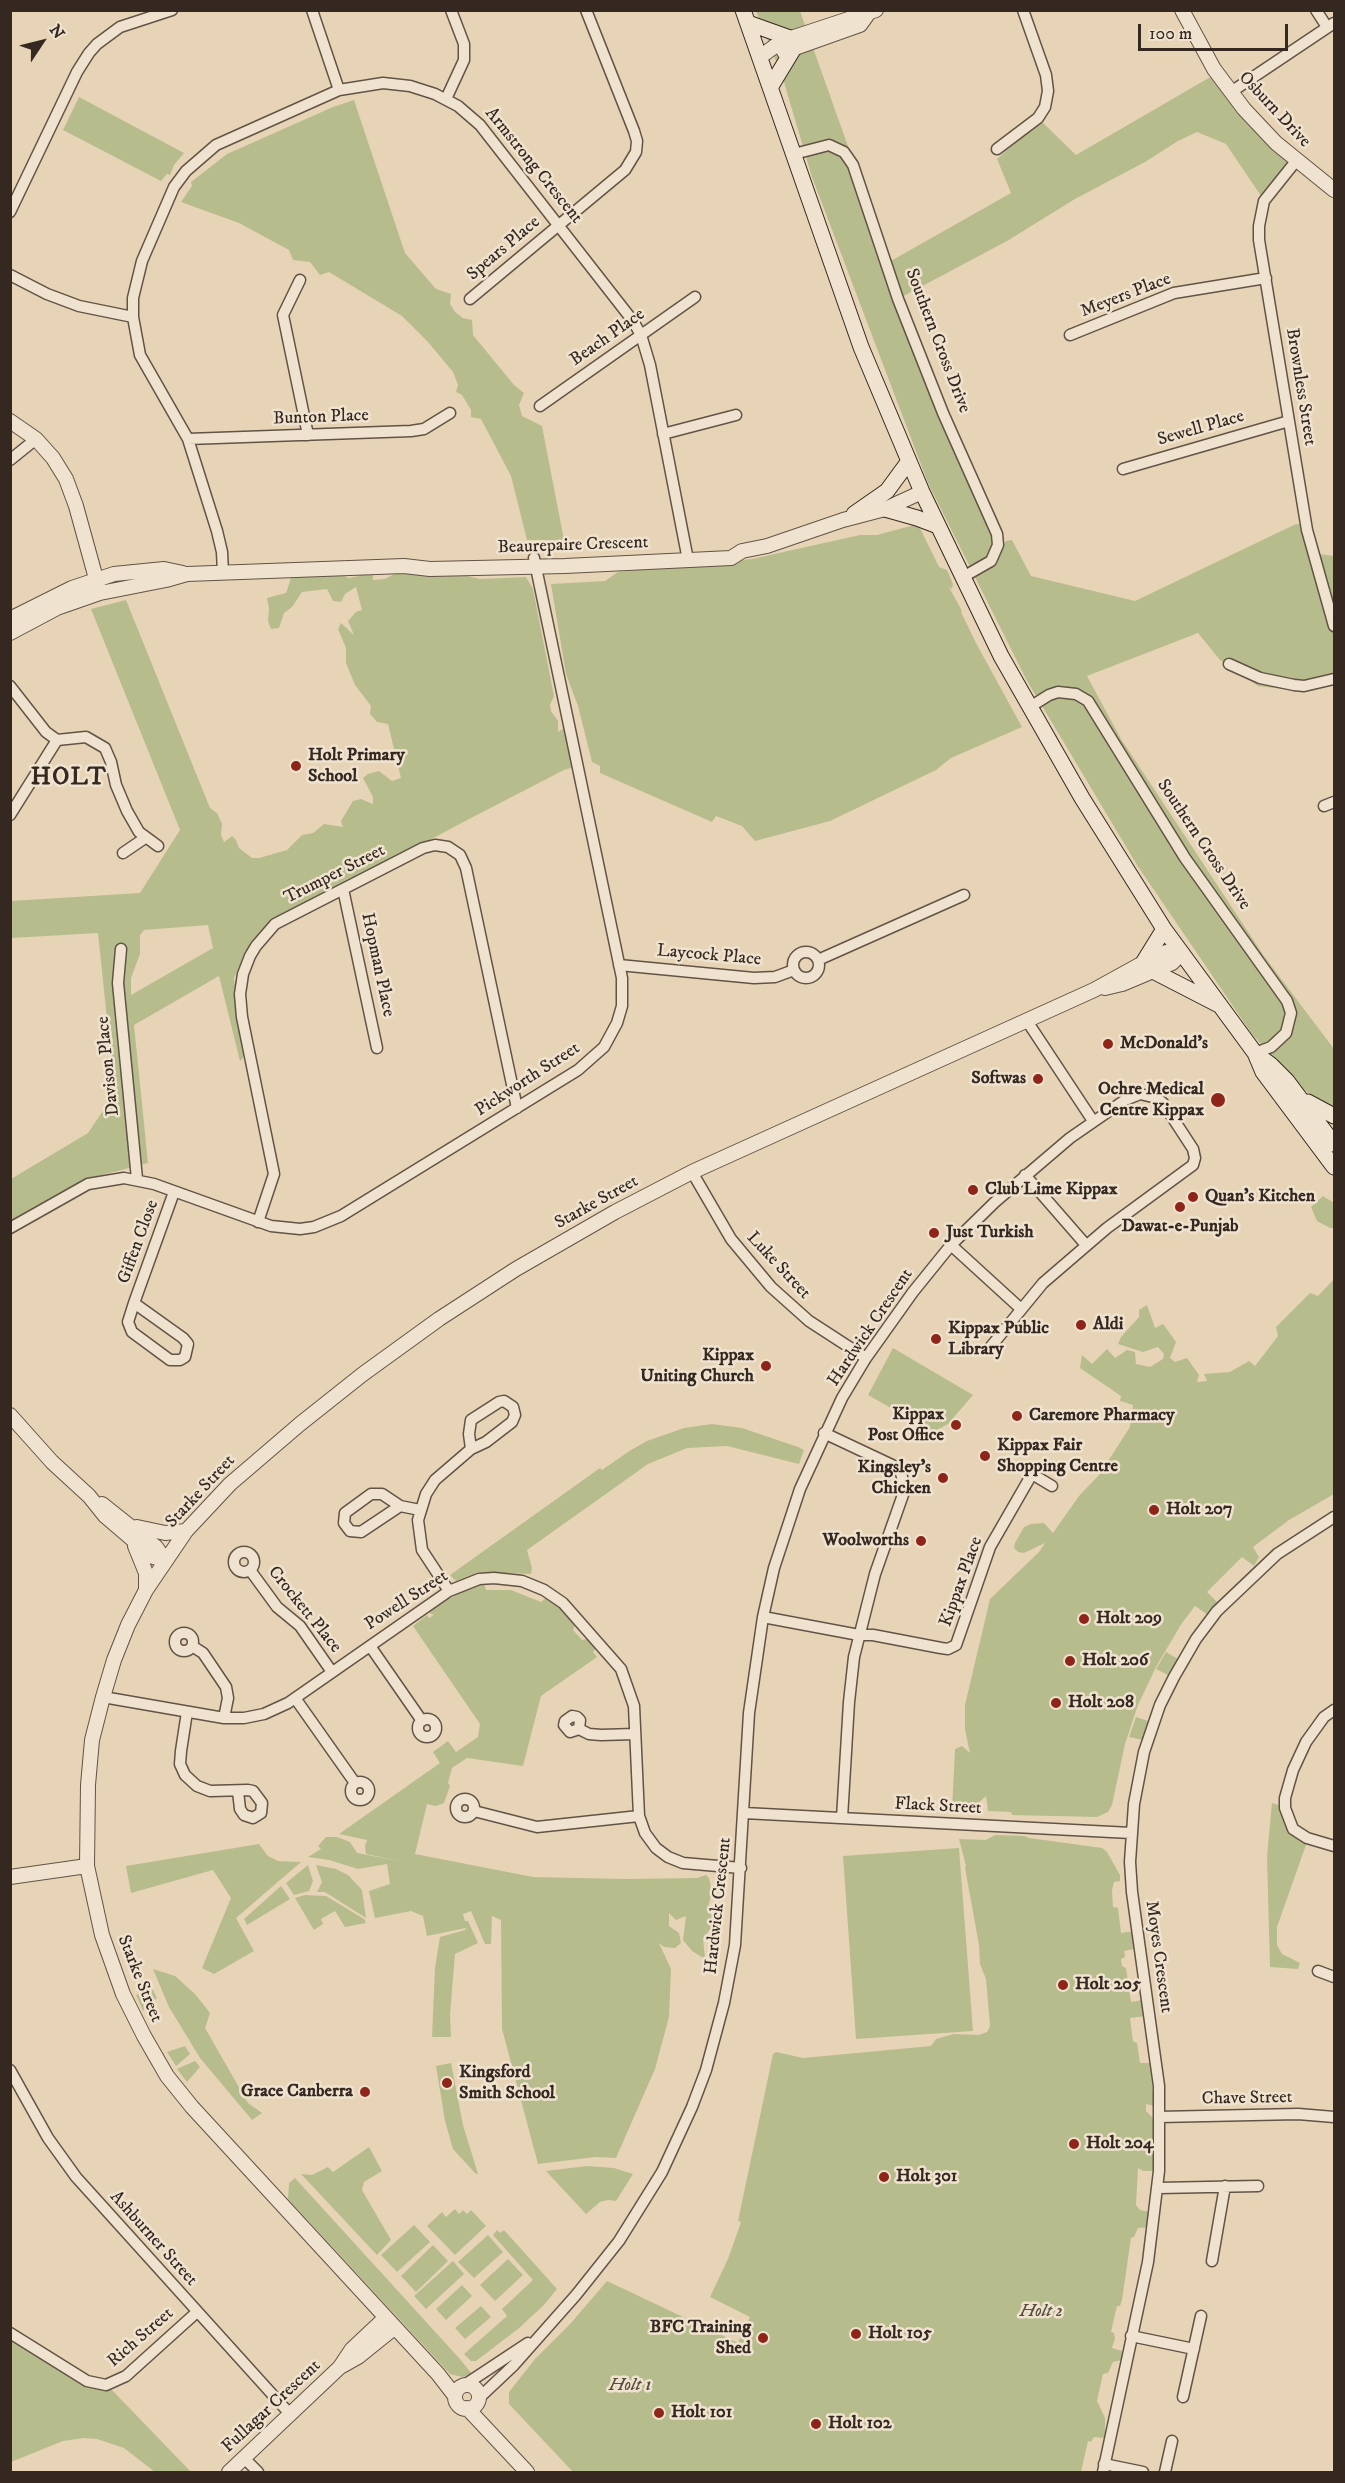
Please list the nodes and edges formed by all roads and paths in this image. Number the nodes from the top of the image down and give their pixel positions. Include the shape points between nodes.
1 (172, 10) edge
2 (312, 10) edge
3 (451, 10) edge
4 (586, 10) edge
5 (1023, 10) edge
6 (1182, 10) edge
7 (1316, 10) edge
8 (872, 12) edge
9 (746, 17) edge
10 (1331, 25) edge
11 (792, 43) junction
12 (760, 57) junction
13 (771, 86) junction
14 (339, 90) junction
15 (1231, 92) junction
16 (446, 99) junction
17 (998, 149) dead end
18 (794, 154) junction
19 (1296, 161) junction
20 (1335, 190) edge
21 (10, 212) edge
22 (559, 225) junction
23 (10, 275) edge
24 (1266, 278) junction
25 (300, 280) dead end
26 (694, 297) dead end
27 (470, 299) dead end
28 (133, 317) junction
29 (641, 335) junction
30 (1070, 336) dead end
31 (540, 406) dead end
32 (450, 413) dead end
33 (736, 415) dead end
34 (10, 421) edge
35 (1289, 422) junction
36 (663, 434) junction
37 (308, 435) junction
38 (36, 439) junction
39 (188, 439) junction
40 (10, 460) edge
41 (909, 461) junction
42 (1123, 469) dead end
43 (922, 492) junction
44 (885, 509) junction
45 (848, 517) junction
46 (938, 526) junction
47 (687, 555) junction
48 (535, 562) junction
49 (223, 573) junction
50 (186, 574) junction
51 (963, 577) junction
52 (96, 579) junction
53 (100, 593) junction
54 (10, 620) edge
55 (1335, 626) edge
56 (10, 633) edge
57 (1229, 664) dead end
58 (1335, 679) edge
59 (10, 686) edge
60 (1030, 707) junction
61 (57, 740) junction
62 (10, 815) edge
63 (145, 837) junction
64 (158, 846) dead end
65 (123, 853) dead end
66 (343, 889) junction
67 (964, 895) dead end
68 (1164, 929) junction
69 (121, 949) dead end
70 (1182, 953) junction
71 (818, 960) junction
72 (619, 965) junction
73 (1148, 967) junction
74 (795, 970) junction
75 (1220, 1006) junction
76 (1028, 1021) junction
77 (378, 1048) dead end
78 (1255, 1053) junction
79 (1300, 1097) junction
80 (517, 1108) junction
81 (1335, 1116) edge
82 (1093, 1121) junction
83 (1330, 1140) edge
84 (1335, 1167) edge
85 (692, 1172) junction
86 (1025, 1175) junction
87 (137, 1179) junction
88 (174, 1192) junction
89 (258, 1222) junction
90 (10, 1228) edge
91 (951, 1245) junction
92 (1086, 1245) junction
93 (134, 1303) junction
94 (1020, 1308) junction
95 (988, 1350) dead end
96 (866, 1358) junction
97 (10, 1415) edge
98 (824, 1433) junction
99 (471, 1449) junction
100 (1052, 1486) dead end
101 (88, 1496) junction
102 (400, 1506) junction
103 (420, 1510) junction
104 (1335, 1517) edge
105 (132, 1526) junction
106 (186, 1531) junction
107 (134, 1543) junction
108 (165, 1560) junction
109 (250, 1570) dead end
110 (146, 1590) junction
111 (448, 1591) junction
112 (763, 1617) junction
113 (859, 1635) junction
114 (192, 1646) dead end
115 (370, 1646) junction
116 (332, 1672) junction
117 (103, 1697) junction
118 (295, 1698) junction
119 (1335, 1710) edge
120 (188, 1712) junction
121 (224, 1718) junction
122 (422, 1721) dead end
123 (579, 1729) dead end
124 (635, 1734) junction
125 (355, 1783) dead end
126 (238, 1791) dead end
127 (474, 1811) dead end
128 (744, 1813) junction
129 (639, 1816) junction
130 (842, 1818) junction
131 (1131, 1833) junction
132 (1335, 1846) edge
133 (87, 1866) junction
134 (741, 1868) junction
135 (10, 1877) edge
136 (1318, 1971) dead end
137 (1335, 1977) edge
138 (10, 2070) edge
139 (1160, 2117) junction
140 (1335, 2117) edge
141 (1225, 2186) junction
142 (1258, 2186) dead end
143 (1158, 2188) junction
144 (1212, 2261) dead end
145 (197, 2312) junction
146 (1201, 2316) dead end
147 (389, 2323) junction
148 (10, 2333) edge
149 (1131, 2336) junction
150 (536, 2338) junction
151 (1194, 2349) junction
152 (460, 2389) junction
153 (1184, 2397) dead end
154 (479, 2399) junction
155 (466, 2408) junction
156 (290, 2414) junction
157 (1172, 2441) dead end
158 (499, 2442) junction
159 (244, 2458) junction
160 (1103, 2468) edge
161 (229, 2472) edge
162 (258, 2472) edge
163 (527, 2472) edge
164 (1143, 2472) edge
165 (1165, 2472) edge

1 - 21 street via 120,27 89,53
2 - 14 street
3 - 16 street via 464,44 464,60
4 - 22 street, Spears Place via 634,131 636,152 625,170
5 - 17 street via 1048,91 1038,118
6 - 15 street, Osburn Drive
7 - 10 street
8 - 11 street via 860,24
9 - 11 main road
9 - 12 main road
10 - 15 street
11 - 12 street
11 - 13 main road
12 - 13 main road
13 - 18 main road
14 - 16 street, Armstrong Crescent via 397,84
14 - 28 street, Armstrong Crescent via 216,144 186,171 161,213 142,261 134,289
15 - 19 street, Osburn Drive
16 - 22 street, Armstrong Crescent via 480,125
18 - 41 main road via 861,347
18 - 51 street, Southern Cross Drive via 829,146 844,152 854,165 927,371 997,534 998,545 991,561
19 - 20 street, Osburn Drive
19 - 24 street, Brownless Street via 1271,190 1260,212 1259,240
22 - 27 street, Spears Place
22 - 29 street, Armstrong Crescent via 624,307
23 - 28 street via 79,306
24 - 30 street, Meyers Place via 1174,293
24 - 35 street, Brownless Street
25 - 37 street via 283,315
26 - 29 street, Beach Place
28 - 39 street, Armstrong Crescent via 140,355
29 - 31 street, Beach Place
29 - 36 street, Armstrong Crescent
32 - 37 street, Bunton Place via 424,429
33 - 36 street
34 - 38 street
35 - 42 street, Sewell Place
35 - 55 street, Brownless Street via 1307,530
36 - 47 street, Armstrong Crescent
37 - 39 street, Bunton Place
38 - 40 street
38 - 52 street via 66,479
39 - 49 street, Armstrong Crescent via 218,531
41 - 43 main road
41 - 45 main road via 887,490
43 - 44 street, Beaurepaire Crescent
43 - 45 street, Beaurepaire Crescent via 902,494
43 - 46 main road
44 - 45 street, Beaurepaire Crescent
44 - 46 main road
45 - 47 street, Beaurepaire Crescent via 731,558
46 - 51 main road
47 - 48 street, Beaurepaire Crescent
48 - 49 street, Beaurepaire Crescent
48 - 72 street, Pickworth Street
49 - 50 street, Beaurepaire Crescent
50 - 52 street, Beaurepaire Crescent via 144,569
50 - 53 street, Beaurepaire Crescent
51 - 60 main road
52 - 53 street
52 - 54 street, Beaurepaire Crescent
53 - 56 street, Beaurepaire Crescent via 57,608
57 - 58 street via 1260,678 1294,685
59 - 61 street via 46,732
60 - 68 main road
60 - 78 street, Southern Cross Drive via 1058,692 1076,694 1088,701 1185,858 1287,1001 1291,1013 1286,1033 1271,1047
61 - 62 street
61 - 63 street via 86,737 105,748 120,799
63 - 64 street
63 - 65 street
66 - 77 street, Hopman Place
66 - 80 street, Trumper Street via 435,844 459,855
66 - 89 street, Trumper Street via 275,924 256,946 243,974 242,1017 273,1168
67 - 71 street, Laycock Place
68 - 70 main road
68 - 73 main road
69 - 87 street, Davison Place via 118,983
70 - 73 street, Starke Street via 1173,963
70 - 75 main road
71 - 74 street, Laycock Place via 818,969 811,976 801,977
71 - 74 street, Laycock Place via 811,953 801,953 794,960
72 - 74 street, Laycock Place via 754,978 775,977
72 - 80 street, Pickworth Street via 622,1006 604,1047 589,1063
73 - 75 main road
73 - 76 street, Starke Street via 1122,984 1094,990
75 - 78 main road
76 - 82 street
76 - 85 street, Starke Street
78 - 79 main road
78 - 83 main road via 1263,1072
79 - 81 main road
79 - 83 main road
80 - 89 street, Pickworth Street via 328,1222 300,1229
82 - 86 street, Hardwick Crescent
82 - 92 street, Hardwick Crescent via 1131,1097 1150,1095 1162,1103 1196,1158 1188,1171
83 - 84 main road
85 - 96 street, Luke Street via 731,1239 771,1287 809,1321
85 - 106 street, Starke Street via 516,1269 439,1319 346,1387 232,1481
86 - 91 street, Hardwick Crescent
86 - 92 street
87 - 88 street, Pickworth Street
87 - 90 street, Pickworth Street via 88,1184
88 - 89 street, Pickworth Street
88 - 93 street, Giffen Close
91 - 94 street
91 - 96 street, Hardwick Crescent
92 - 94 street, Hardwick Crescent
93 - 93 street, Giffen Close via 183,1338 188,1344 184,1357 170,1360 132,1332 128,1322
94 - 95 street, Hardwick Crescent
96 - 98 street, Hardwick Crescent
97 - 101 street
98 - 112 street, Hardwick Crescent via 786,1529
98 - 113 street via 894,1466 904,1483
99 - 99 street via 469,1425 475,1417 499,1402 513,1407 514,1419 509,1426
99 - 103 street via 435,1480
100 - 113 street, Kippax Place via 1032,1474 990,1547 956,1645 948,1649
101 - 105 street
101 - 107 street
102 - 102 street via 362,1532 350,1531 344,1523 345,1513 371,1494 382,1494
102 - 103 street
103 - 111 street via 422,1550
104 - 131 street, Moyes Crescent via 1298,1538 1256,1572 1217,1611 1182,1661 1160,1705 1144,1752
105 - 106 street via 165,1533
105 - 108 street via 156,1546
106 - 108 street, Starke Street
107 - 108 street via 153,1557
107 - 110 street via 146,1573
108 - 110 street, Starke Street
109 - 116 street, Crockett Place via 277,1607 300,1626
110 - 117 street, Starke Street via 114,1660
111 - 115 street, Powell Street
111 - 124 street, Powell Street via 476,1580 506,1578 537,1586 557,1598 621,1669 632,1695
112 - 113 street, Kippax Place
112 - 128 street, Hardwick Crescent via 749,1713
113 - 130 street via 849,1702
114 - 121 street via 203,1653 226,1687
115 - 116 street, Powell Street
115 - 122 street
116 - 118 street, Powell Street
117 - 120 street, Powell Street
117 - 133 street, Starke Street via 92,1740 87,1785
118 - 121 street, Powell Street via 264,1714
118 - 125 street
119 - 132 street via 1324,1717 1306,1742 1289,1782 1285,1808 1290,1824 1300,1834
120 - 121 street, Powell Street
120 - 126 street via 180,1751 185,1775 203,1789
123 - 124 street via 600,1735
124 - 129 street, Powell Street
127 - 129 street via 537,1827
128 - 130 street, Flack Street
128 - 134 street, Hardwick Crescent
129 - 134 street, Powell Street via 645,1833 668,1857 697,1865
130 - 131 street, Flack Street
131 - 139 street, Moyes Crescent via 1132,1892
133 - 135 street
133 - 147 street, Starke Street via 114,1972 168,2076 192,2108
134 - 150 street, Hardwick Crescent via 735,1945 724,2003 692,2107 662,2172 629,2227 590,2279
136 - 137 street
138 - 145 street, Ashburner Street via 48,2138 76,2177
139 - 140 street, Chave Street
139 - 143 street, Moyes Crescent
141 - 142 street
141 - 143 street
141 - 144 street
143 - 149 street, Moyes Crescent via 1148,2262
145 - 148 street, Rich Street via 126,2376 106,2385 87,2381
145 - 156 street, Ashburner Street
146 - 151 street
147 - 152 street, Starke Street via 438,2374
147 - 156 street, Fullagar Crescent via 352,2349 340,2367
149 - 151 street
149 - 160 street, Moyes Crescent
150 - 152 street, Hardwick Crescent
150 - 154 street, Hardwick Crescent
151 - 153 street
152 - 154 street via 475,2388
152 - 155 street via 457,2404
154 - 155 street
154 - 158 street
155 - 158 street
156 - 159 street, Fullagar Crescent
157 - 165 street
158 - 163 street
159 - 161 street, Fullagar Crescent
159 - 162 street
160 - 164 street

